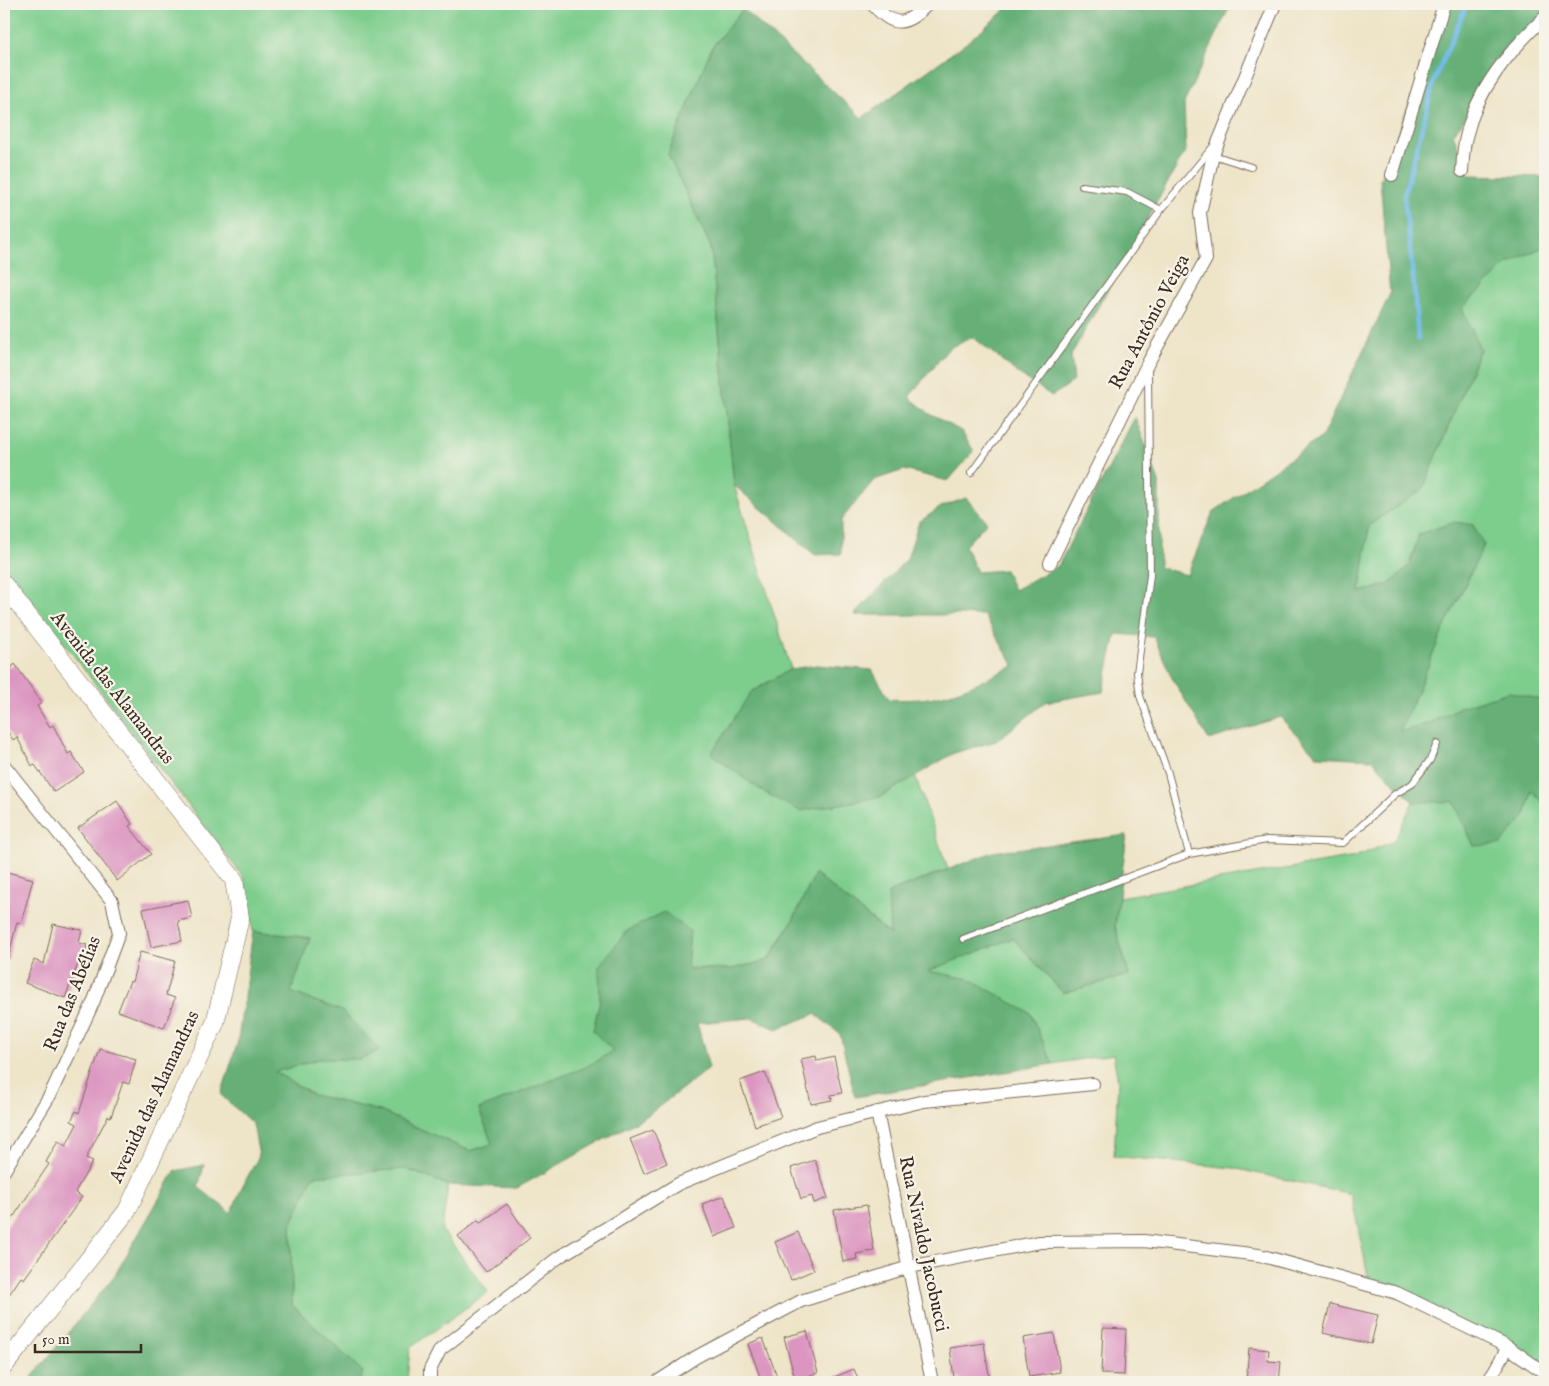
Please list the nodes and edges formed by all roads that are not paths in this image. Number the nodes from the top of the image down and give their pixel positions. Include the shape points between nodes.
1 (872, 4) edge
2 (928, 4) edge
3 (1275, 4) edge
4 (1444, 4) edge
5 (1545, 17) edge
6 (1220, 137) junction
7 (1213, 155) junction
8 (1251, 167) dead end
9 (1462, 171) dead end
10 (1392, 175) dead end
11 (1082, 186) dead end
12 (1161, 210) junction
13 (1148, 363) junction
14 (971, 473) dead end
15 (1050, 563) dead end
16 (4, 585) edge
17 (1437, 744) dead end
18 (6, 772) edge
19 (1189, 854) junction
20 (963, 939) dead end
21 (1093, 1084) dead end
22 (877, 1112) junction
23 (4, 1171) edge
24 (909, 1267) junction
25 (1508, 1347) junction
26 (4, 1366) edge
27 (1545, 1372) edge
28 (430, 1382) edge
29 (657, 1382) edge
30 (932, 1382) edge
31 (1488, 1382) edge

1 - 2 street via 892,22 900,23
3 - 6 street, Rua Antônio Veiga
4 - 10 street
5 - 9 street via 1504,60 1488,84 1466,137
6 - 7 street, Rua Antônio Veiga
6 - 12 lane
7 - 8 lane
7 - 13 street, Rua Antônio Veiga via 1200,213 1206,259
11 - 12 lane via 1128,192
12 - 14 lane
13 - 15 street, Rua Antônio Veiga
13 - 19 lane via 1150,575 1137,673 1140,696 1168,773
16 - 26 street, Avenida das Alamandras via 234,880 240,918 215,1023 126,1211
17 - 19 lane via 1430,760 1412,784 1395,794 1343,843 1267,840
18 - 23 street, Rua das Abélias via 112,901 118,933 93,1002 50,1095
19 - 20 lane
21 - 22 street via 924,1101
22 - 24 street, Rua Nivaldo Jacobucci
22 - 28 street via 818,1127 670,1189 559,1257 440,1350 430,1370
24 - 25 street via 1040,1242 1144,1241 1258,1255 1397,1293
24 - 29 street via 801,1301
24 - 30 street, Rua Nivaldo Jacobucci
25 - 27 street
25 - 31 street

